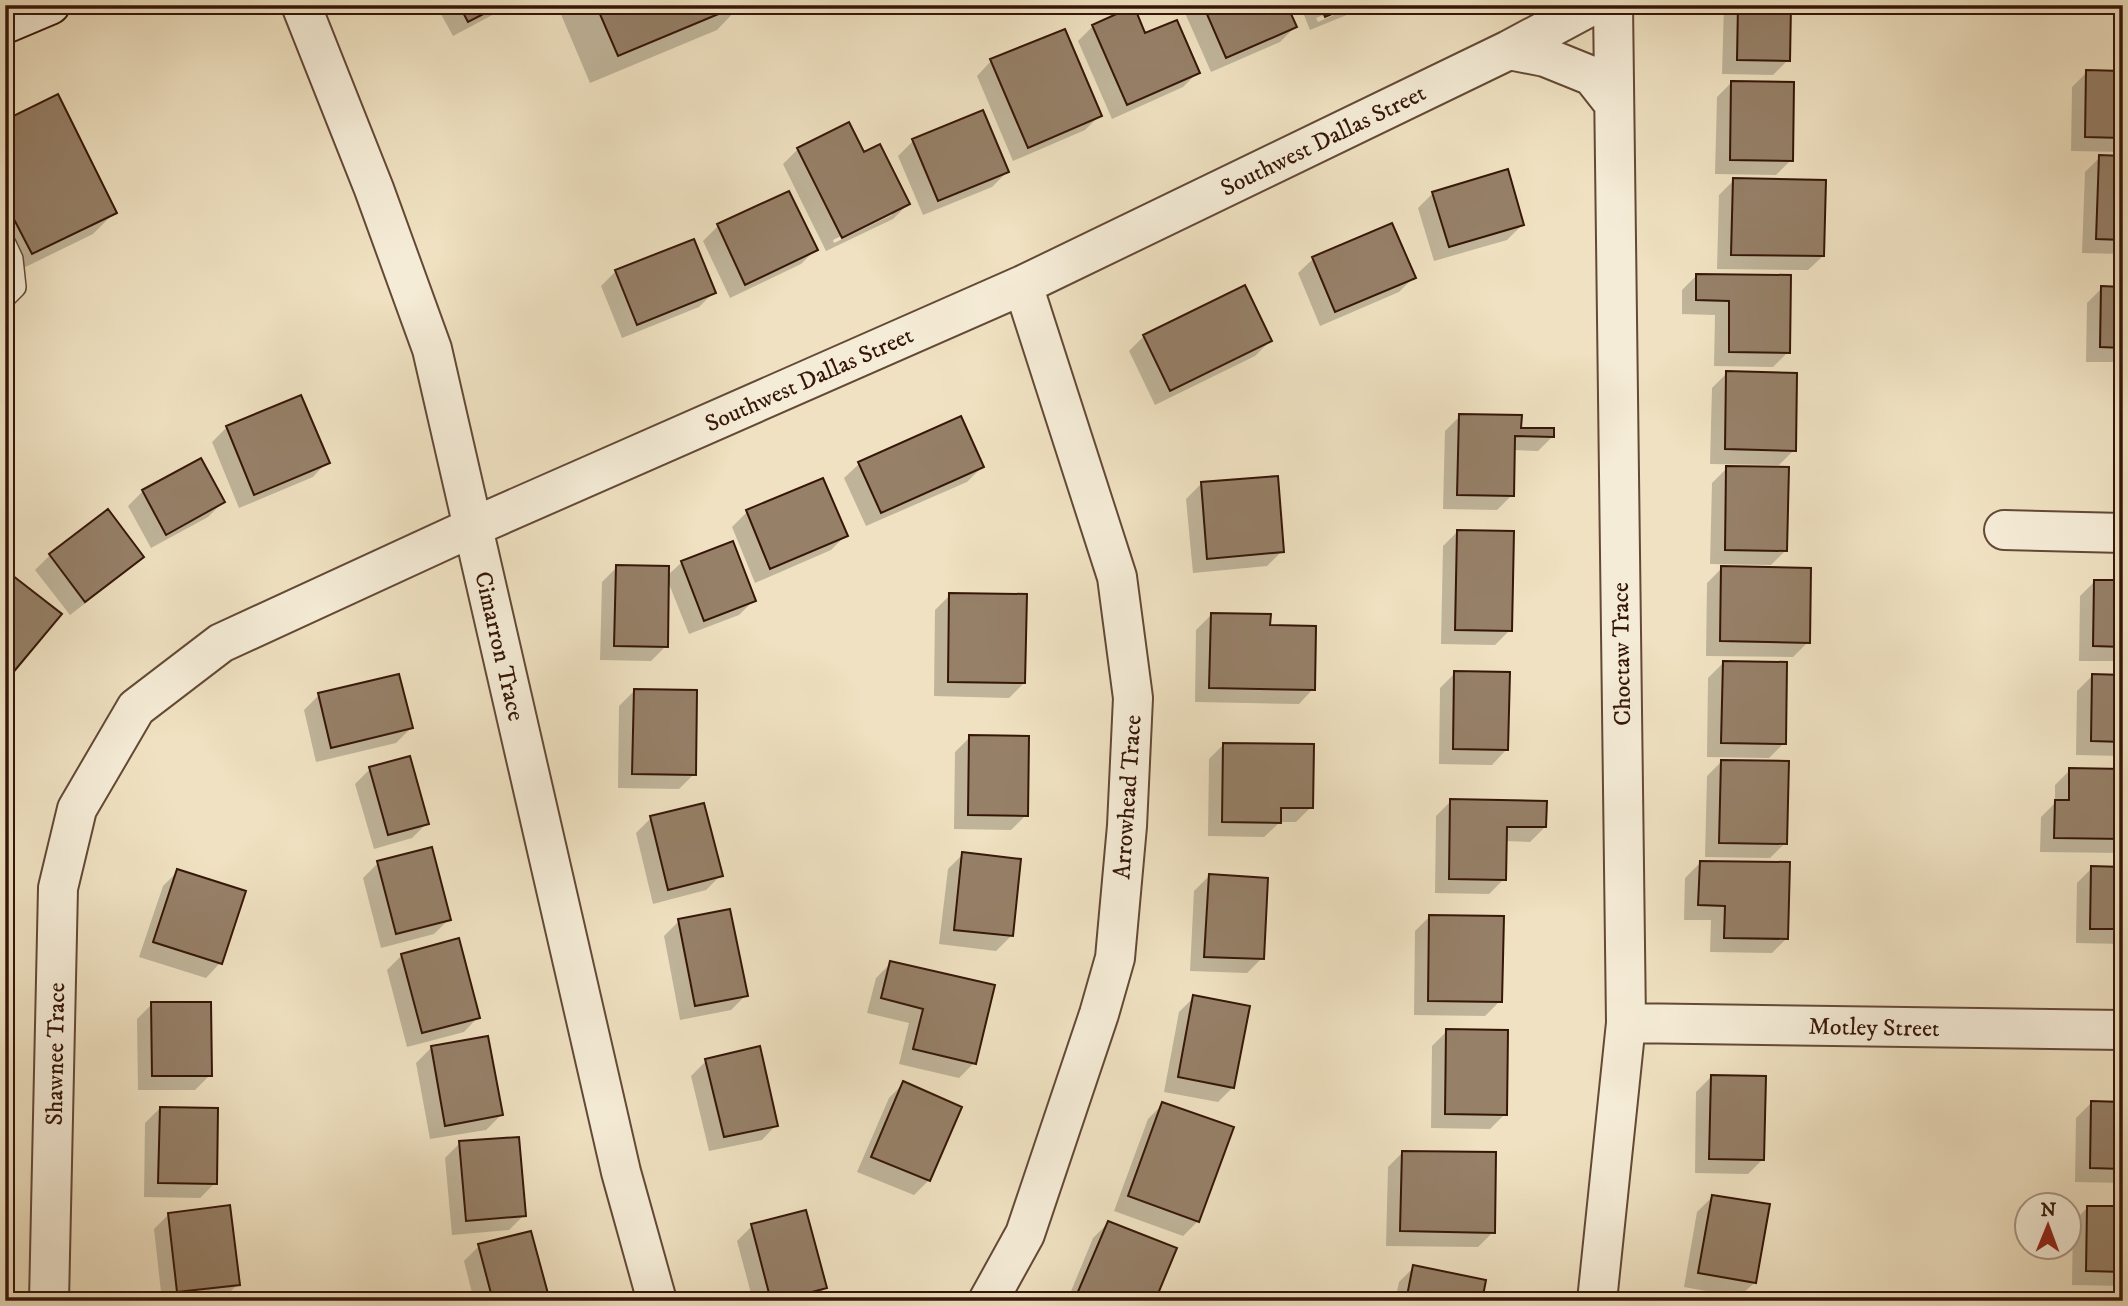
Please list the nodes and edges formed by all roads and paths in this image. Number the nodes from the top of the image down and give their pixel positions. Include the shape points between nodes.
1 (50, 5) edge
2 (301, 5) edge
3 (1593, 5) edge
4 (1613, 5) edge
5 (5, 24) edge
6 (1509, 50) junction
7 (1614, 104) junction
8 (5, 244) edge
9 (1023, 285) junction
10 (5, 297) edge
11 (473, 527) junction
12 (2004, 530) dead end
13 (2123, 533) edge
14 (76, 809) joint
15 (1626, 1023) junction
16 (2123, 1030) edge
17 (51, 1206) junction
18 (49, 1301) edge
19 (75, 1301) edge
20 (657, 1301) edge
21 (988, 1301) edge
22 (1597, 1301) edge

1 - 5 street
2 - 11 street, Cimarron Trace via 432,349
3 - 6 street, Southwest Dallas Street
4 - 7 street, Choctaw Trace
6 - 7 street via 1545,57 1592,76
6 - 9 street, Southwest Dallas Street
7 - 15 street, Choctaw Trace
8 - 10 lane via 15,287
9 - 11 street, Southwest Dallas Street
9 - 21 street, Arrowhead Trace via 1117,577 1133,698 1115,958 1025,1234
11 - 14 street, Southwest Dallas Street via 221,643 136,708
11 - 20 street, Cimarron Trace via 621,1172
12 - 13 street
14 - 17 street, Shawnee Trace via 58,888
15 - 16 street, Motley Street
15 - 22 street, Choctaw Trace
17 - 18 street, Shawnee Trace
17 - 19 street

